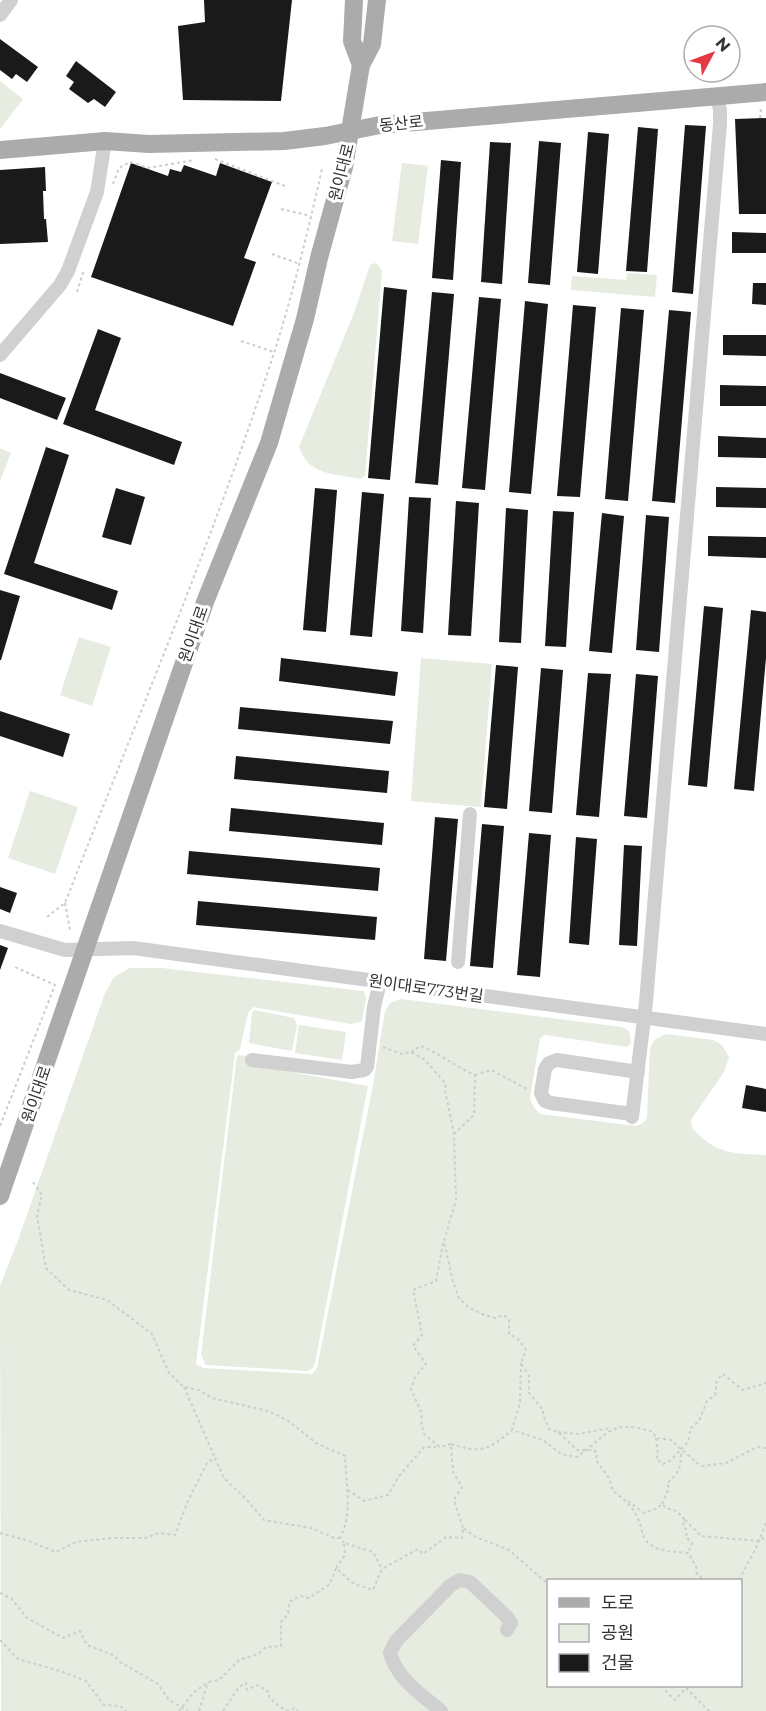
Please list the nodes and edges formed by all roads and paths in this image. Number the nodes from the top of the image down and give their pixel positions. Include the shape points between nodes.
1 (11, 0) edge
2 (354, 0) edge
3 (377, 0) edge
4 (0, 15) edge
5 (362, 65) junction
6 (717, 95) junction
7 (764, 97) edge
8 (760, 118) dead end
9 (351, 129) junction
10 (105, 141) junction
11 (0, 150) edge
12 (209, 157) dead end
13 (199, 159) dead end
14 (322, 170) dead end
15 (112, 186) dead end
16 (285, 186) dead end
17 (281, 209) dead end
18 (311, 216) junction
19 (272, 255) dead end
20 (87, 260) dead end
21 (300, 264) junction
22 (77, 292) dead end
23 (241, 341) dead end
24 (274, 352) junction
25 (0, 355) edge
26 (470, 814) dead end
27 (65, 903) junction
28 (46, 917) dead end
29 (70, 930) dead end
30 (0, 931) edge
31 (86, 948) junction
32 (458, 962) dead end
33 (15, 967) dead end
34 (380, 982) junction
35 (645, 1018) junction
36 (766, 1034) edge
37 (377, 1041) dead end
38 (410, 1053) junction
39 (252, 1060) dead end
40 (638, 1072) junction
41 (475, 1075) junction
42 (542, 1097) junction
43 (0, 1126) edge
44 (454, 1134) junction
45 (33, 1182) dead end
46 (0, 1197) edge
47 (444, 1241) junction
48 (521, 1363) junction
49 (766, 1383) edge
50 (184, 1387) junction
51 (613, 1428) junction
52 (512, 1430) junction
53 (558, 1432) junction
54 (656, 1437) junction
55 (451, 1444) junction
56 (440, 1447) junction
57 (766, 1449) edge
58 (681, 1450) junction
59 (585, 1451) junction
60 (215, 1458) junction
61 (346, 1490) junction
62 (626, 1500) junction
63 (662, 1504) junction
64 (685, 1520) junction
65 (766, 1523) edge
66 (463, 1528) junction
67 (0, 1533) edge
68 (766, 1536) edge
69 (340, 1538) junction
70 (759, 1541) junction
71 (344, 1543) junction
72 (688, 1552) junction
73 (336, 1568) junction
74 (382, 1569) junction
75 (703, 1579) edge
76 (740, 1579) edge
77 (547, 1582) edge
78 (0, 1593) edge
79 (507, 1630) dead end
80 (0, 1640) edge
81 (208, 1682) junction
82 (662, 1687) edge
83 (182, 1707) junction
84 (126, 1711) edge
85 (178, 1711) edge
86 (188, 1711) edge
87 (199, 1711) edge
88 (223, 1711) edge
89 (286, 1711) edge
90 (298, 1711) edge
91 (441, 1711) edge
92 (709, 1711) edge

1 - 4 street
2 - 5 main road, 원이대로 via 352,41
3 - 5 main road, 원이대로 via 372,44
5 - 9 main road, 원이대로
6 - 7 main road, 동산로
6 - 9 main road, 동산로
6 - 35 street via 720,124
7 - 8 path
9 - 10 main road, 동산로 via 284,141
9 - 31 main road, 원이대로 via 305,319 269,443 205,602
10 - 11 main road, 동산로
10 - 25 street via 97,192 63,280
12 - 16 path
13 - 15 path via 148,168 130,162 119,168
14 - 18 path
17 - 18 path
18 - 21 path
19 - 21 path
20 - 22 path
21 - 24 path
23 - 24 path
24 - 27 path via 230,482
26 - 32 street
27 - 28 path
27 - 29 path
30 - 31 street, 원이대로773번길 via 65,950
31 - 34 street, 원이대로773번길 via 130,948
31 - 46 main road, 원이대로
33 - 43 path via 55,985
34 - 35 street, 원이대로773번길
34 - 39 street via 364,1070 352,1072
35 - 36 street, 원이대로773번길
35 - 40 street
37 - 38 path via 392,1051
38 - 41 path via 421,1046
38 - 44 path via 424,1059 446,1084
40 - 42 street via 552,1061 545,1069
40 - 42 street via 632,1115 550,1103
41 - 42 path via 491,1070
41 - 44 path via 474,1115
44 - 47 path via 456,1200
45 - 50 path via 42,1195 37,1216 46,1268 69,1290 106,1300 152,1334 170,1372
47 - 48 path via 459,1298 482,1314 495,1318 504,1315 509,1320 509,1334 519,1339 526,1350
47 - 56 path via 436,1281 413,1290 422,1335 413,1346 426,1364 411,1389 422,1414 424,1434
48 - 52 path via 519,1403
48 - 53 path via 529,1376 529,1393 543,1410 549,1429
49 - 58 path via 743,1390 723,1374 717,1380 715,1395 707,1401
50 - 60 path
50 - 61 path via 268,1411 287,1420 316,1443 345,1456
51 - 53 path via 578,1434
51 - 54 path via 636,1427 653,1432
51 - 59 path
52 - 55 path via 496,1445 476,1450
52 - 59 path via 543,1440 561,1454 577,1456
53 - 59 path via 570,1446
54 - 58 path via 670,1440
54 - 58 path via 656,1459 663,1464
55 - 56 path
55 - 66 path via 453,1472 462,1488 454,1500
56 - 61 path via 423,1447 388,1495 364,1501
57 - 58 path via 757,1447 726,1463 702,1466
58 - 63 path via 678,1475 667,1484
59 - 62 path via 594,1450 613,1491
60 - 67 path via 207,1463 175,1535 159,1533 144,1538 76,1542 56,1552
60 - 69 path via 224,1478 264,1520 311,1528
61 - 69 path via 348,1514
62 - 63 path via 644,1513
62 - 72 path via 638,1518 641,1534 654,1547
63 - 64 path
64 - 70 path via 701,1536
64 - 72 path via 686,1538 692,1544
65 - 70 path
66 - 74 path via 462,1538 446,1537 423,1554 418,1549
66 - 77 path via 508,1551
68 - 70 path
69 - 71 path
70 - 76 path
71 - 73 path via 345,1555
71 - 74 path via 373,1552
72 - 75 path via 697,1575
73 - 74 path via 354,1584 373,1590
73 - 81 path via 330,1584 309,1598 301,1596 289,1602 288,1614 281,1622 281,1646 266,1647 239,1660 219,1680
78 - 83 path via 11,1598 27,1618 63,1638 80,1631 87,1645 113,1654 158,1684 169,1700
79 - 91 street via 511,1623 507,1617 470,1582 460,1580 396,1641 390,1653 393,1664
80 - 84 path via 18,1659 86,1681 104,1705 120,1706
81 - 83 path
81 - 87 path
82 - 92 path via 675,1700 686,1688
83 - 85 path
83 - 86 path
88 - 89 path via 246,1683 247,1690 257,1685 269,1692 269,1698
89 - 90 path

